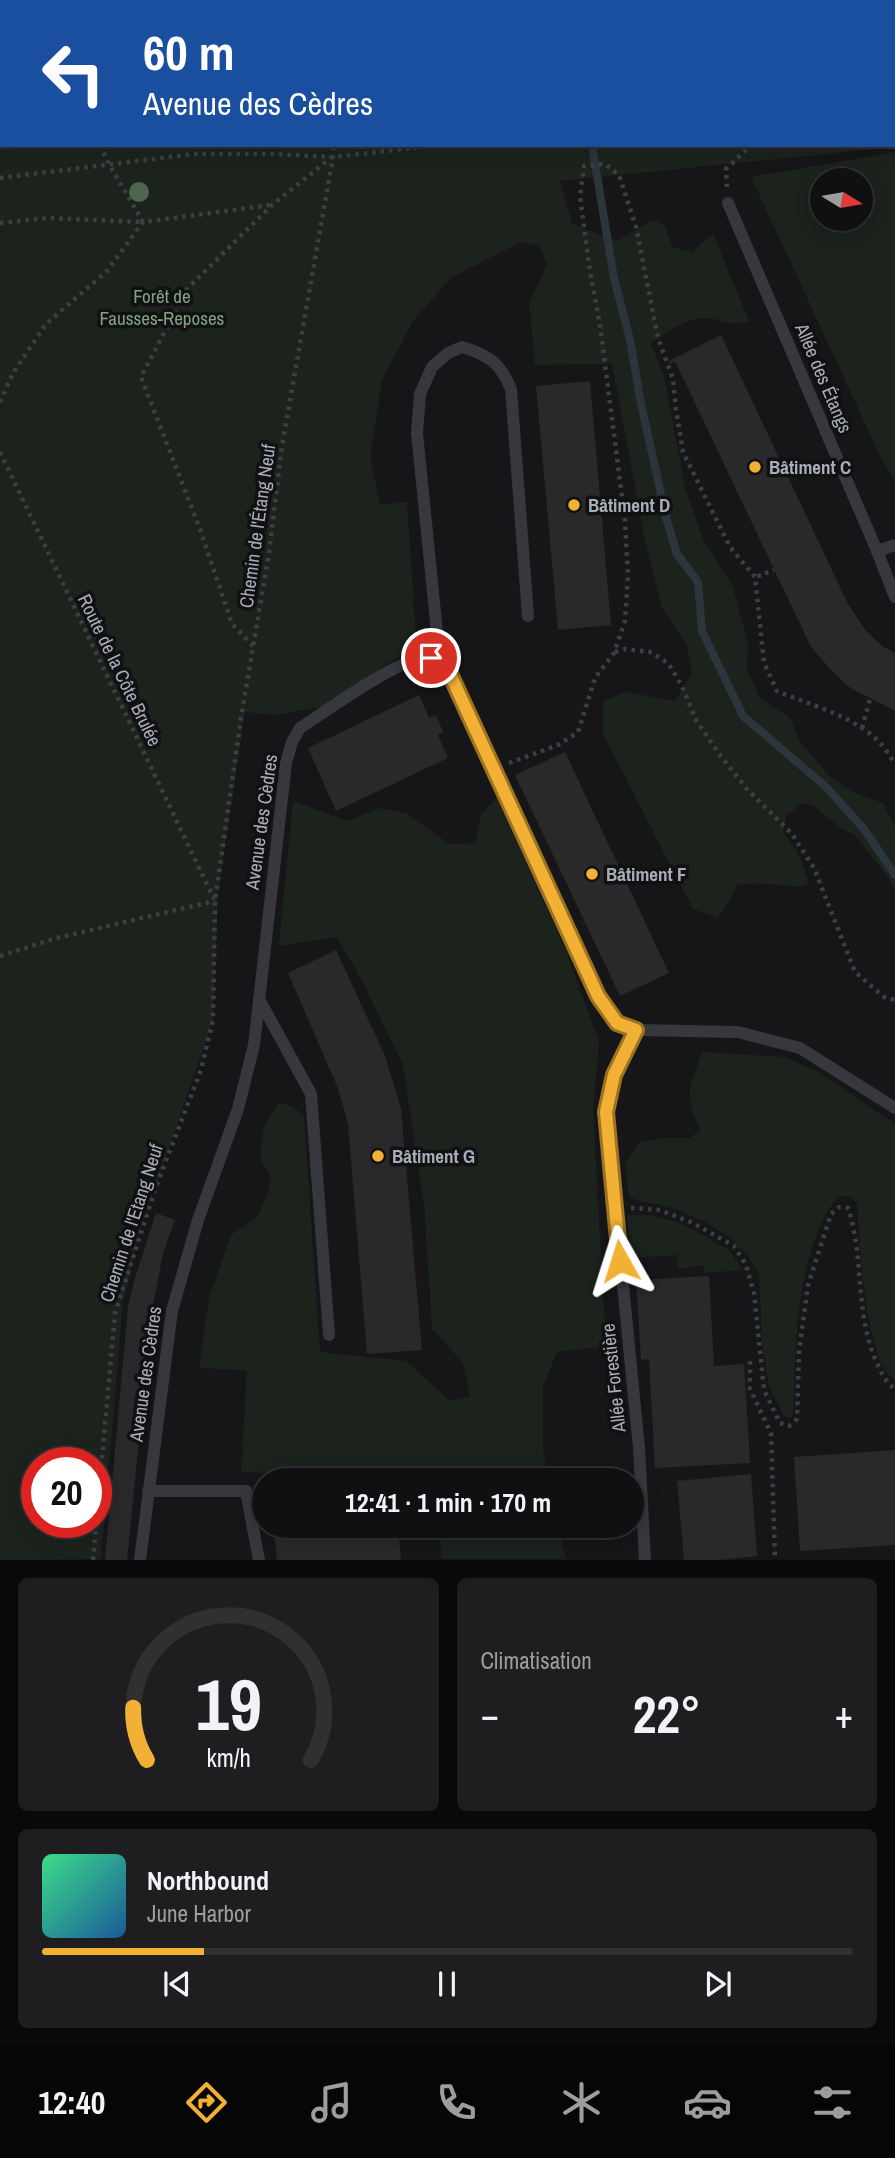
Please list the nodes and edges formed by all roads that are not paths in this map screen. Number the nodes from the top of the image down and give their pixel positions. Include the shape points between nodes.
1 (728, 202) dead end
2 (895, 545) edge
3 (877, 551) junction
4 (895, 597) edge
5 (528, 616) dead end
6 (440, 662) junction
7 (258, 999) junction
8 (636, 1030) junction
9 (895, 1108) edge
10 (330, 1335) dead end
11 (148, 1491) junction
12 (141, 1559) edge
13 (258, 1559) edge
14 (645, 1559) edge

1 - 3 lane, Allée des Étangs
2 - 3 lane
3 - 4 lane, Allée des Étangs
5 - 6 lane via 511,389 503,370 462,346 432,366 420,394 417,433
6 - 7 lane, Avenue des Cèdres via 420,659 390,671 300,728 292,742
6 - 8 lane via 450,674 598,996 617,1023
7 - 10 lane via 311,1094
7 - 11 lane, Avenue des Cèdres via 254,1045 239,1109 198,1220 172,1311
8 - 9 lane via 738,1032 800,1048
8 - 14 lane, Allée Forestière via 614,1075 606,1112 639,1448
11 - 12 lane, Avenue des Cèdres
11 - 13 lane via 246,1491

